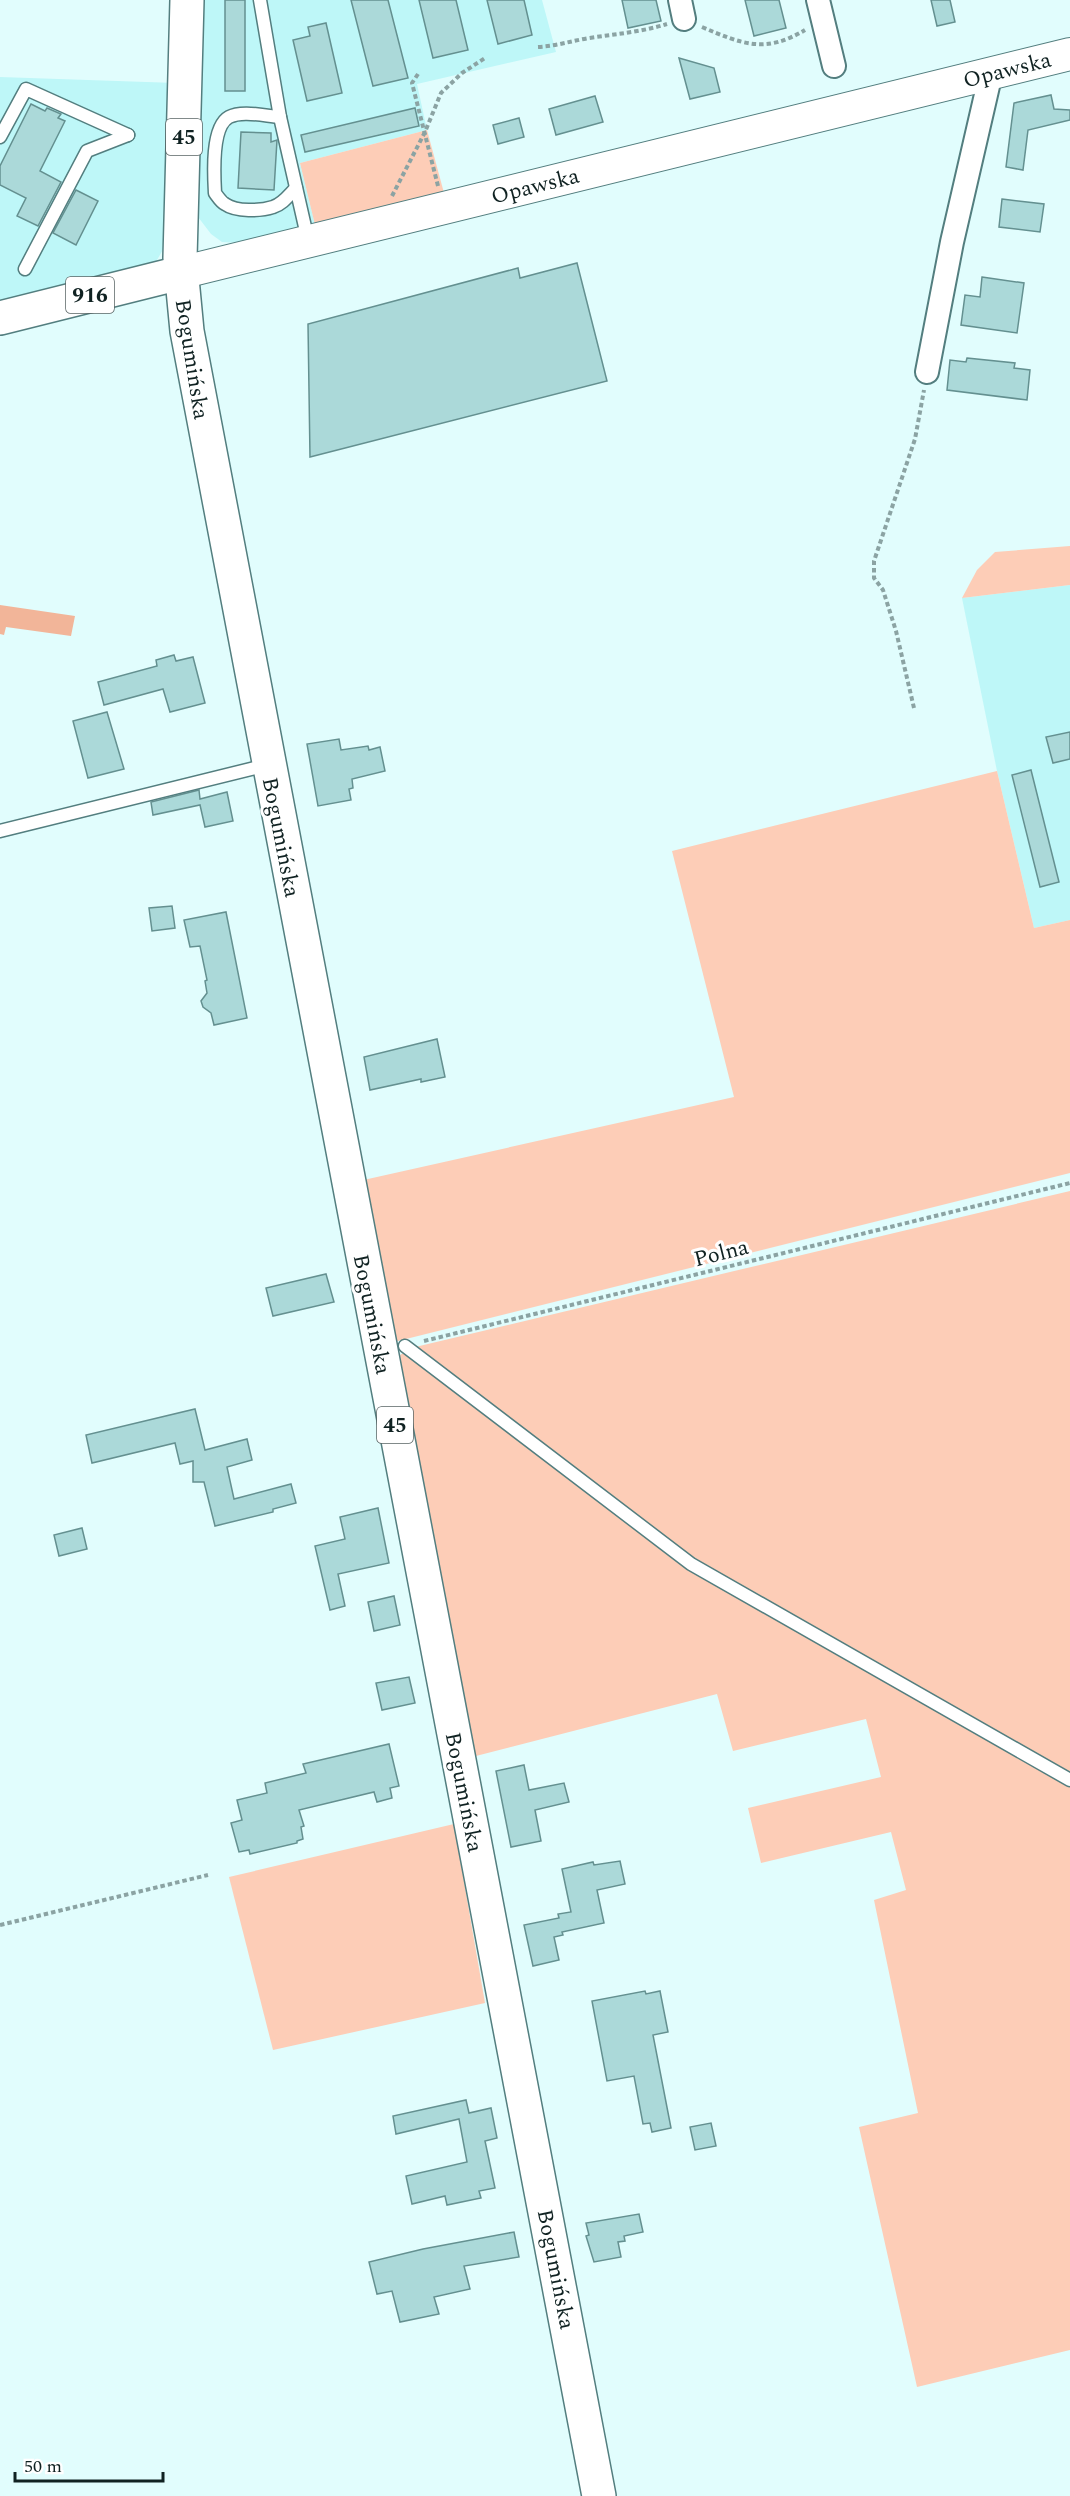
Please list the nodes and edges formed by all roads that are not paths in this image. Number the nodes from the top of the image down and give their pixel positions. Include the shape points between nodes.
1 (187, 0) edge
2 (260, 0) edge
3 (820, 10) edge
4 (1070, 54) edge
5 (834, 66) dead end
6 (991, 73) junction
7 (280, 117) junction
8 (0, 137) edge
9 (296, 188) junction
10 (308, 241) junction
11 (25, 269) dead end
12 (180, 273) junction
13 (0, 318) edge
14 (927, 372) road end
15 (268, 765) junction
16 (0, 831) edge
17 (405, 1346) road end
18 (1070, 1780) edge
19 (599, 2496) edge

1 - 12 main road, 45
2 - 7 lane
3 - 5 street
4 - 6 main road, Opawska
6 - 10 main road, Opawska
6 - 14 street
7 - 9 lane
7 - 9 lane via 240,114 222,123 216,148 215,193 225,205 263,209 283,202
8 - 11 lane via 26,89 128,135 87,151
9 - 10 lane
10 - 12 main road, Opawska
12 - 13 main road, Opawska / 916
12 - 15 main road, Bogumińska / 45 via 200,410
15 - 16 lane
15 - 19 main road, Bogumińska / 45
17 - 18 lane via 691,1564

